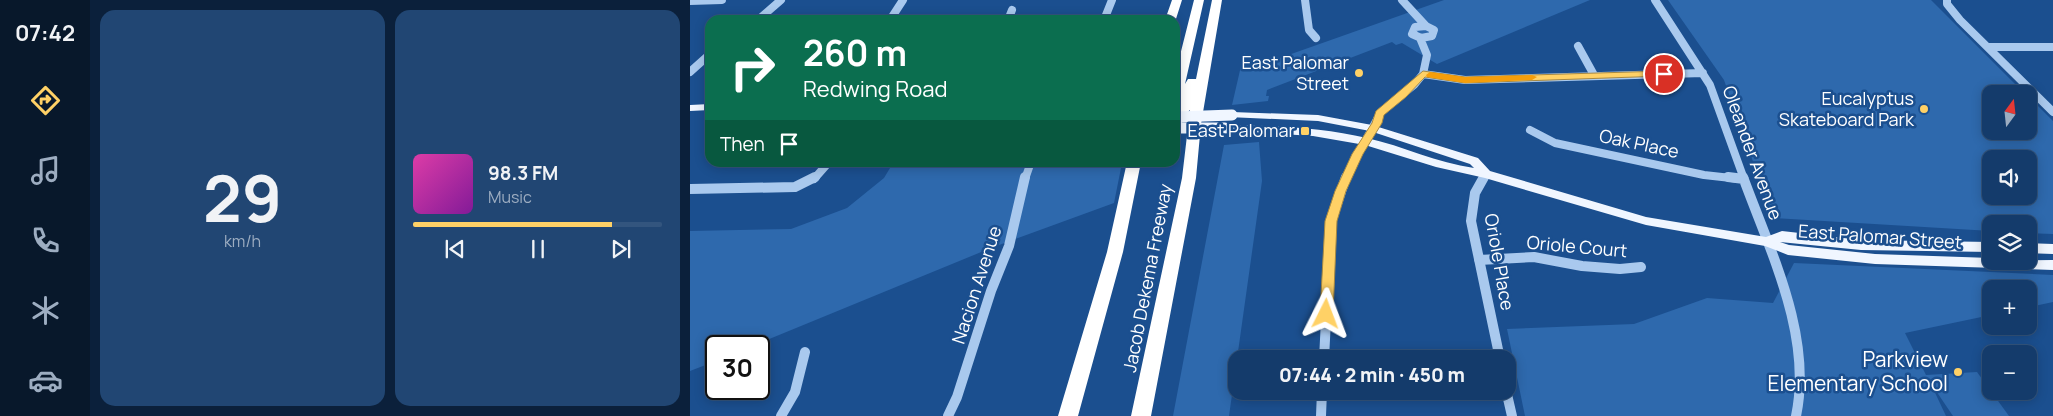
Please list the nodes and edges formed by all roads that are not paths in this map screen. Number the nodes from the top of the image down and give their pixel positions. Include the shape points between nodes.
1 (698, 0) edge
2 (722, 0) edge
3 (781, 0) edge
4 (903, 0) edge
5 (1112, 0) edge
6 (1177, 0) edge
7 (1199, 0) edge
8 (1209, 0) edge
9 (1217, 0) edge
10 (1305, 0) edge
11 (1402, 0) edge
12 (1655, 0) edge
13 (1947, 0) edge
14 (690, 2) edge
15 (1012, 10) dead end
16 (1410, 10) junction
17 (764, 15) edge
18 (893, 15) edge
19 (1010, 15) edge
20 (1106, 15) edge
21 (1172, 15) edge
22 (1426, 26) junction
23 (1414, 27) junction
24 (1432, 36) junction
25 (1316, 38) dead end
26 (1420, 38) junction
27 (1195, 44) junction
28 (1578, 46) dead end
29 (1988, 47) junction
30 (2053, 47) edge
31 (1427, 48) junction
32 (705, 58) edge
33 (690, 72) edge
34 (1703, 73) junction
35 (1423, 74) junction
36 (1594, 75) junction
37 (2049, 104) edge
38 (705, 107) edge
39 (690, 108) edge
40 (1180, 112) edge
41 (2053, 112) edge
42 (1180, 116) edge
43 (1180, 117) edge
44 (1372, 128) junction
45 (1530, 130) dead end
46 (1365, 141) junction
47 (824, 167) edge
48 (1029, 167) edge
49 (1133, 167) edge
50 (1486, 174) junction
51 (1744, 179) junction
52 (690, 189) edge
53 (1767, 242) junction
54 (1982, 247) edge
55 (2037, 248) edge
56 (2053, 249) edge
57 (1479, 260) junction
58 (2053, 264) edge
59 (1641, 267) dead end
60 (1324, 350) edge
61 (1498, 350) edge
62 (805, 352) dead end
63 (1322, 400) edge
64 (1508, 400) edge
65 (781, 416) edge
66 (948, 416) edge
67 (1068, 416) edge
68 (1141, 416) edge
69 (1321, 416) edge
70 (1512, 416) edge
71 (1796, 416) edge

1 - 2 street
1 - 14 street
3 - 17 street
4 - 18 street
5 - 20 street
6 - 21 highway
7 - 27 highway
8 - 27 highway
9 - 68 highway, Jacob Dekema Freeway via 1194,124 1189,178
10 - 25 street via 1309,30
11 - 16 street
12 - 34 street, Oleander Avenue
13 - 29 street via 1960,20
15 - 19 street
16 - 22 street
16 - 23 street
22 - 23 street
22 - 24 street via 1434,30
23 - 26 street via 1412,34
24 - 26 street
24 - 31 street
26 - 31 street
27 - 40 highway via 1186,107
28 - 36 street
29 - 30 street
29 - 37 street
31 - 35 street
32 - 33 street
34 - 36 street
34 - 51 street, Oleander Avenue
35 - 36 street via 1465,80
35 - 44 street via 1380,114
37 - 41 street
38 - 39 main road
42 - 44 main road, East Palomar Street, bridge via 1318,118
43 - 46 main road, East Palomar Street, bridge via 1225,128 1305,131
44 - 46 street
44 - 50 main road, East Palomar Street via 1474,161
45 - 51 street, Oak Place via 1555,143 1704,175
46 - 50 main road, East Palomar Street via 1467,172
46 - 60 street via 1340,191 1331,221
47 - 52 street via 814,179 795,187
48 - 66 street, Nacion Avenue via 1021,188 1009,246
49 - 67 highway, Jacob Dekema Freeway via 1115,252
50 - 53 main road, East Palomar Street via 1646,221
50 - 57 street, Oriole Place via 1472,207 1471,221
51 - 53 street, Oleander Avenue
53 - 54 main road, East Palomar Street via 1782,236 1862,245
53 - 58 main road, East Palomar Street via 1788,250 1875,259
53 - 71 street, Oleander Avenue via 1796,330 1802,370
55 - 56 main road
57 - 59 street, Oriole Court via 1534,257 1582,266
57 - 61 street, Oriole Place
62 - 65 street via 793,398
63 - 69 street
64 - 70 street

